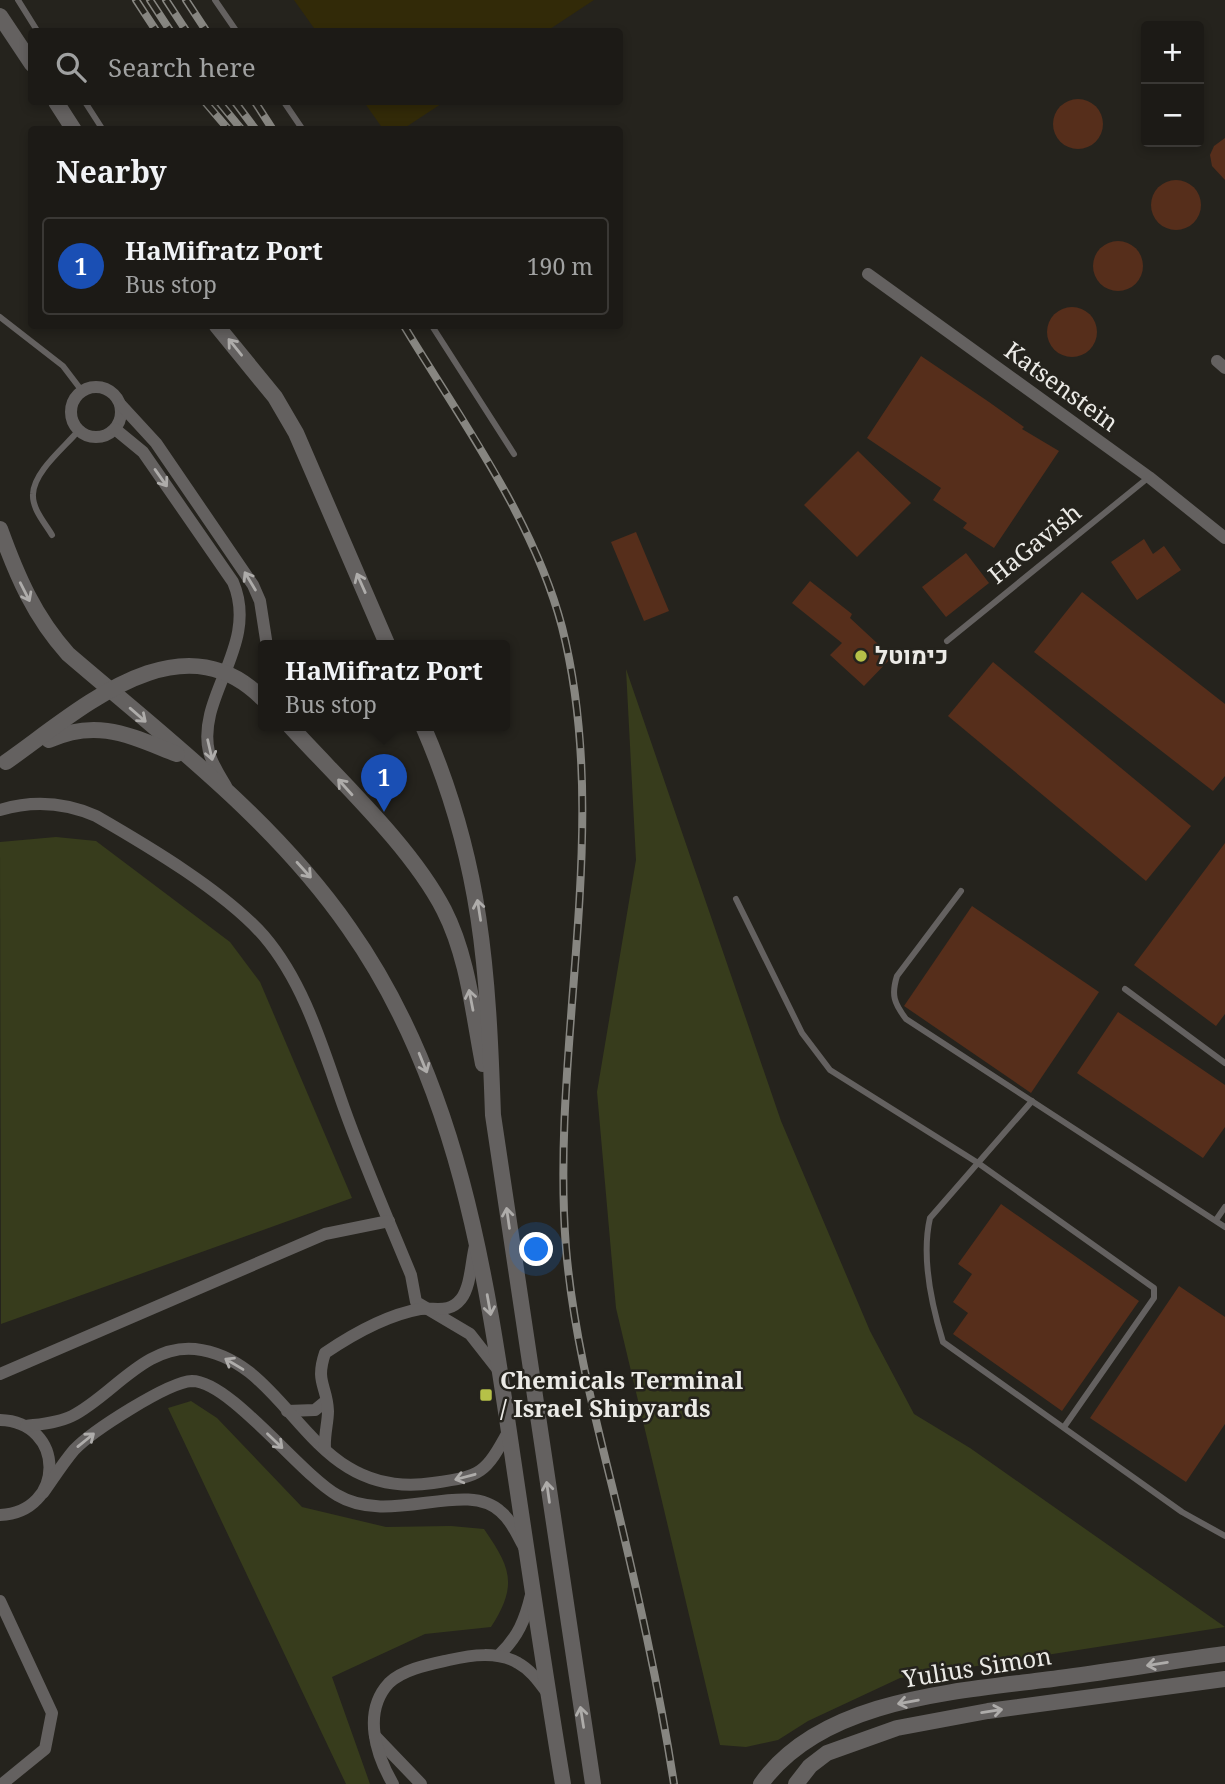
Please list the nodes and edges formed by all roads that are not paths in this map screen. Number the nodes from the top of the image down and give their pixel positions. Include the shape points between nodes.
1 (18, 0) edge
2 (215, 0) edge
3 (0, 16) edge
4 (36, 28) edge
5 (234, 28) edge
6 (28, 58) edge
7 (58, 105) edge
8 (87, 105) edge
9 (286, 105) edge
10 (71, 126) edge
11 (100, 126) edge
12 (300, 126) edge
13 (869, 274) dead end
14 (0, 317) edge
15 (219, 329) edge
16 (434, 329) edge
17 (82, 391) junction
18 (121, 405) junction
19 (115, 429) junction
20 (79, 430) junction
21 (514, 454) dead end
22 (1149, 477) junction
23 (0, 529) edge
24 (52, 535) dead end
25 (1225, 538) edge
26 (266, 640) edge
27 (385, 640) edge
28 (947, 641) dead end
29 (227, 670) junction
30 (110, 690) junction
31 (258, 695) edge
32 (294, 731) edge
33 (426, 731) edge
34 (189, 758) junction
35 (3, 764) edge
36 (231, 797) junction
37 (0, 810) edge
38 (961, 891) dead end
39 (736, 900) dead end
40 (1125, 989) dead end
41 (1225, 1063) edge
42 (1032, 1101) junction
43 (493, 1115) junction
44 (978, 1163) junction
45 (1225, 1207) edge
46 (1216, 1220) junction
47 (389, 1221) junction
48 (1225, 1227) edge
49 (475, 1242) junction
50 (422, 1308) junction
51 (0, 1374) edge
52 (501, 1375) junction
53 (326, 1401) junction
54 (287, 1411) junction
55 (0, 1420) edge
56 (26, 1426) junction
57 (1063, 1427) junction
58 (509, 1430) junction
59 (325, 1450) junction
60 (43, 1493) junction
61 (18, 1512) junction
62 (0, 1515) edge
63 (0, 1523) edge
64 (1225, 1536) edge
65 (527, 1554) junction
66 (533, 1591) junction
67 (0, 1601) edge
68 (1225, 1654) edge
69 (499, 1655) junction
70 (1225, 1679) edge
71 (548, 1694) junction
72 (374, 1736) junction
73 (2, 1784) edge
74 (393, 1784) edge
75 (421, 1784) edge
76 (563, 1784) edge
77 (593, 1784) edge
78 (761, 1784) edge
79 (796, 1784) edge

1 - 4 lane
2 - 5 lane
3 - 6 street
7 - 10 street
8 - 11 lane
9 - 12 lane
13 - 22 street, Katsenstein
14 - 17 lane via 63,366
27 -> 15 street via 296,433 275,397
16 - 21 lane
17 - 18 street via 106,388
17 - 20 street via 71,410
18 - 19 street
26 -> 18 street via 253,585 156,443
19 - 20 street via 101,436
19 -> 29 street via 143,452 233,582 240,611
20 - 24 lane via 36,480 35,508
22 - 25 street, Katsenstein
22 - 28 lane, HaGavish
23 -> 30 street via 19,582 48,631
29 - 30 street via 199,664 171,666
29 - 31 street
29 -> 36 street via 207,734 209,752
30 -> 34 street
30 - 35 street
43 -> 32 street via 463,958 444,910 417,869
43 -> 33 street via 480,915 463,834
34 - 35 street via 118,732 93,728 74,730
34 - 36 street
36 -> 49 street via 316,884 391,994 450,1132
37 - 47 street via 50,803 96,816 220,897 263,936 289,973 317,1031
38 - 42 lane via 897,976 894,1004 906,1019
39 - 44 lane via 802,1033 830,1070
40 - 41 lane
42 - 44 lane
42 - 46 lane
77 -> 43 street
44 - 57 lane via 930,1218 925,1240 943,1342
44 - 57 lane via 1154,1288 1154,1298
45 - 46 lane
46 - 48 lane
47 - 50 street
47 - 51 street via 325,1234
49 - 50 street via 462,1298 436,1311
49 -> 52 street
50 - 52 street via 470,1334
50 - 53 street via 366,1328 325,1353 320,1368
52 - 58 street
53 - 54 street via 315,1410
53 - 59 street
54 -> 56 street via 241,1368 215,1353 192,1349 153,1358 72,1416
54 - 59 street
55 - 56 street
56 - 60 street via 46,1447 50,1461
57 - 64 lane via 1182,1512
58 -> 59 street via 491,1462 475,1475 412,1486 372,1482
58 - 65 street
60 - 61 street
60 -> 65 street via 74,1450 92,1435 175,1383 196,1381 238,1406 337,1495 388,1508 478,1500 505,1516
61 - 62 street
61 - 63 street
65 - 66 street
66 - 69 street via 515,1640
66 - 71 street
67 - 73 street via 52,1713 45,1749
68 -> 78 street, Yulius Simon via 884,1706 793,1749
69 - 71 street via 532,1673
69 - 72 street via 436,1663 390,1683 379,1699
79 -> 70 street, Yulius Simon via 827,1753 897,1728
71 - 76 street
72 - 74 street via 378,1759
72 - 75 street

